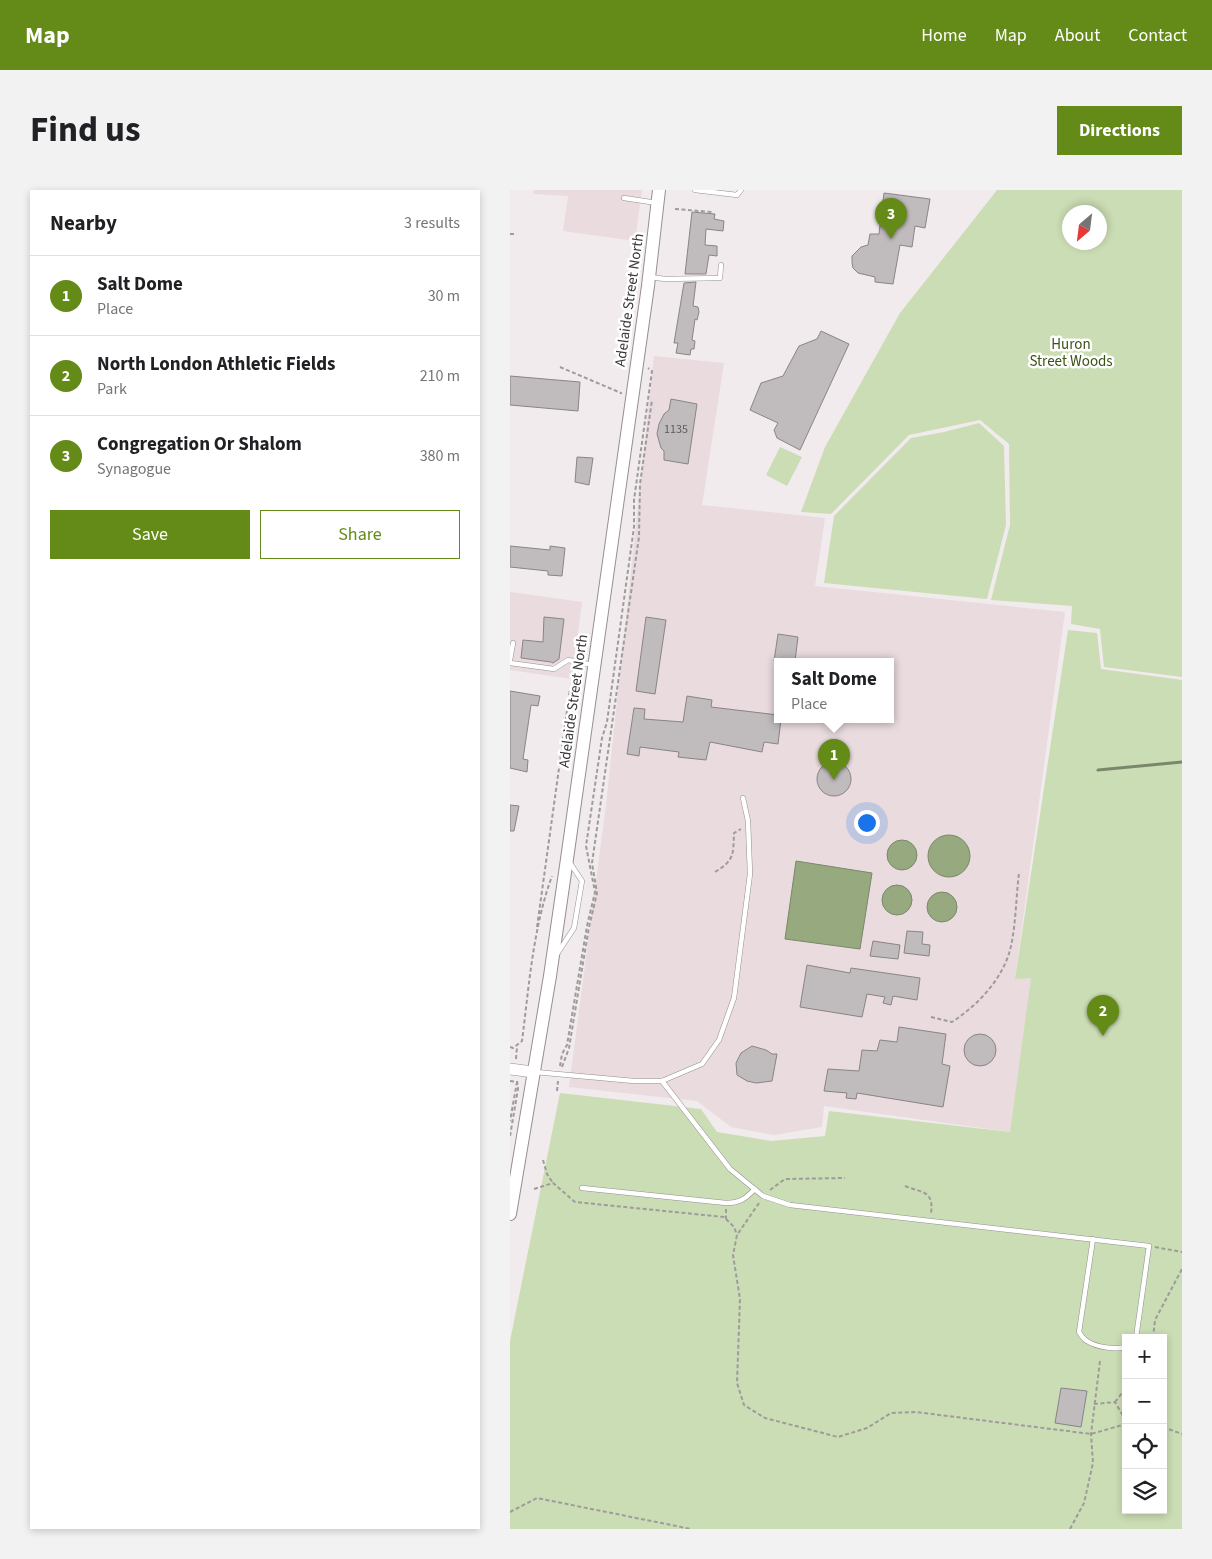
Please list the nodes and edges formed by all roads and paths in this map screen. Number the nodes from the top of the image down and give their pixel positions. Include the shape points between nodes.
1 (695, 190) edge
2 (741, 190) edge
3 (658, 196) edge
4 (624, 198) dead end
5 (675, 209) dead end
6 (712, 212) dead end
7 (510, 234) edge
8 (516, 234) dead end
9 (721, 265) dead end
10 (649, 277) junction
11 (637, 362) junction
12 (560, 367) dead end
13 (652, 400) dead end
14 (620, 402) dead end
15 (513, 644) dead end
16 (510, 662) edge
17 (595, 665) junction
18 (570, 689) dead end
19 (743, 798) dead end
20 (748, 825) junction
21 (567, 858) junction
22 (715, 872) dead end
23 (1019, 873) dead end
24 (553, 875) dead end
25 (534, 955) junction
26 (552, 961) junction
27 (931, 1017) dead end
28 (522, 1041) junction
29 (510, 1048) edge
30 (513, 1069) edge
31 (533, 1072) junction
32 (559, 1074) junction
33 (510, 1081) edge
34 (662, 1081) junction
35 (517, 1082) junction
36 (557, 1091) dead end
37 (510, 1121) edge
38 (510, 1136) edge
39 (543, 1160) dead end
40 (845, 1178) dead end
41 (553, 1183) junction
42 (905, 1186) dead end
43 (582, 1188) dead end
44 (534, 1189) dead end
45 (755, 1189) junction
46 (763, 1196) junction
47 (726, 1208) dead end
48 (510, 1214) edge
49 (726, 1219) junction
50 (931, 1221) junction
51 (737, 1235) junction
52 (1093, 1240) junction
53 (1149, 1246) junction
54 (1182, 1252) edge
55 (1182, 1269) edge
56 (1137, 1334) edge
57 (1153, 1334) edge
58 (1122, 1348) edge
59 (1100, 1361) dead end
60 (1122, 1393) edge
61 (1115, 1402) junction
62 (1094, 1404) junction
63 (1122, 1415) edge
64 (1122, 1423) edge
65 (1167, 1428) edge
66 (1091, 1434) junction
67 (1182, 1434) edge
68 (510, 1512) edge
69 (691, 1529) edge
70 (1070, 1529) edge

1 - 2 lane via 737,195
3 - 4 lane
3 - 10 main road, Adelaide Street North
5 - 6 path
7 - 8 path
9 - 10 lane via 720,278
10 - 11 main road, Adelaide Street North
11 - 17 main road, Adelaide Street North
11 - 32 path via 652,371 634,500 634,528 586,846 595,892
12 - 14 path via 621,393
13 - 32 path via 640,484 639,537 592,863 597,893 569,1048
15 - 16 lane
16 - 17 lane via 554,669 568,660
17 - 21 main road, Adelaide Street North
18 - 25 path
19 - 20 lane
20 - 22 path via 734,833 732,858
20 - 34 lane via 750,874 734,998 718,1040 702,1064
21 - 26 main road, Adelaide Street North
21 - 26 lane via 582,881 574,928
23 - 27 path via 1011,947 989,990 952,1022
24 - 25 path via 544,900
25 - 28 path
26 - 31 main road, Adelaide Street North
28 - 29 path
28 - 30 path via 516,1048
30 - 31 street
30 - 35 path
31 - 32 lane
31 - 48 main road, Adelaide Street North
32 - 34 lane
32 - 36 path
33 - 35 path
34 - 45 lane via 730,1169
35 - 37 path
35 - 38 path
39 - 41 path
40 - 46 path via 785,1179
41 - 44 path
41 - 49 path via 575,1202
42 - 50 path via 929,1195
43 - 45 lane via 726,1203 738,1203
45 - 46 lane
46 - 50 lane via 790,1205
46 - 51 path
47 - 49 path
49 - 51 path
50 - 52 lane
51 - 66 path via 733,1255 740,1299 737,1383 744,1405 765,1418 838,1437 867,1428 891,1413 916,1412
52 - 53 lane
52 - 58 lane via 1079,1332 1086,1340 1099,1346
53 - 54 path
53 - 56 lane
55 - 57 path via 1155,1320
59 - 62 path
60 - 61 path
61 - 62 path
61 - 63 path
62 - 66 path
64 - 66 path
65 - 67 path
66 - 70 path via 1093,1463 1090,1479 1084,1503
68 - 69 path via 537,1498

